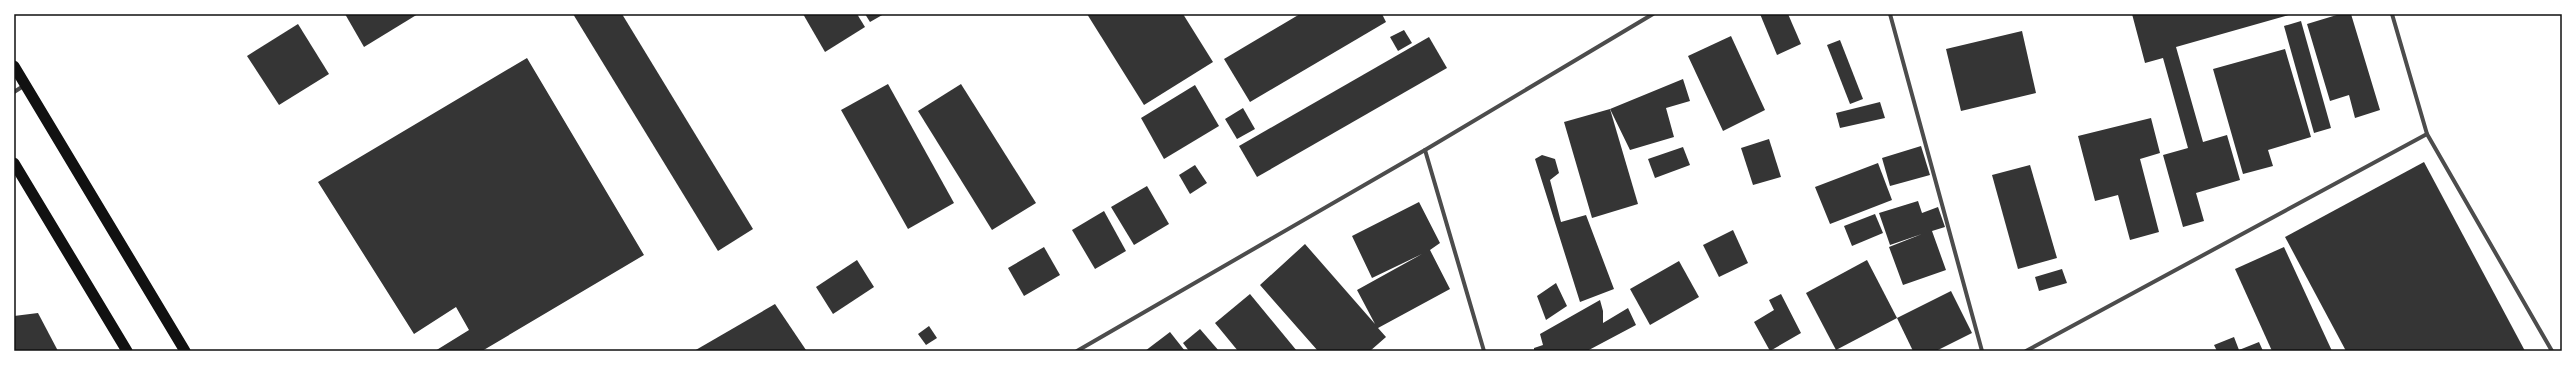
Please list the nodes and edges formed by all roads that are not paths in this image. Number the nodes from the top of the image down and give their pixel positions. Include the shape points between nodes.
1 (1653, 14) edge
2 (1890, 14) edge
3 (2392, 14) edge
4 (14, 66) edge
5 (25, 85) junction
6 (14, 92) edge
7 (2427, 134) junction
8 (1425, 150) junction
9 (14, 163) edge
10 (127, 351) edge
11 (185, 351) edge
12 (1076, 351) edge
13 (1484, 351) edge
14 (1982, 351) edge
15 (2026, 351) edge
16 (2552, 351) edge

1 - 8 street
2 - 14 street
3 - 7 street
4 - 5 highway
5 - 6 street
5 - 11 highway
7 - 15 street
7 - 16 street
8 - 12 street
8 - 13 street
9 - 10 highway

